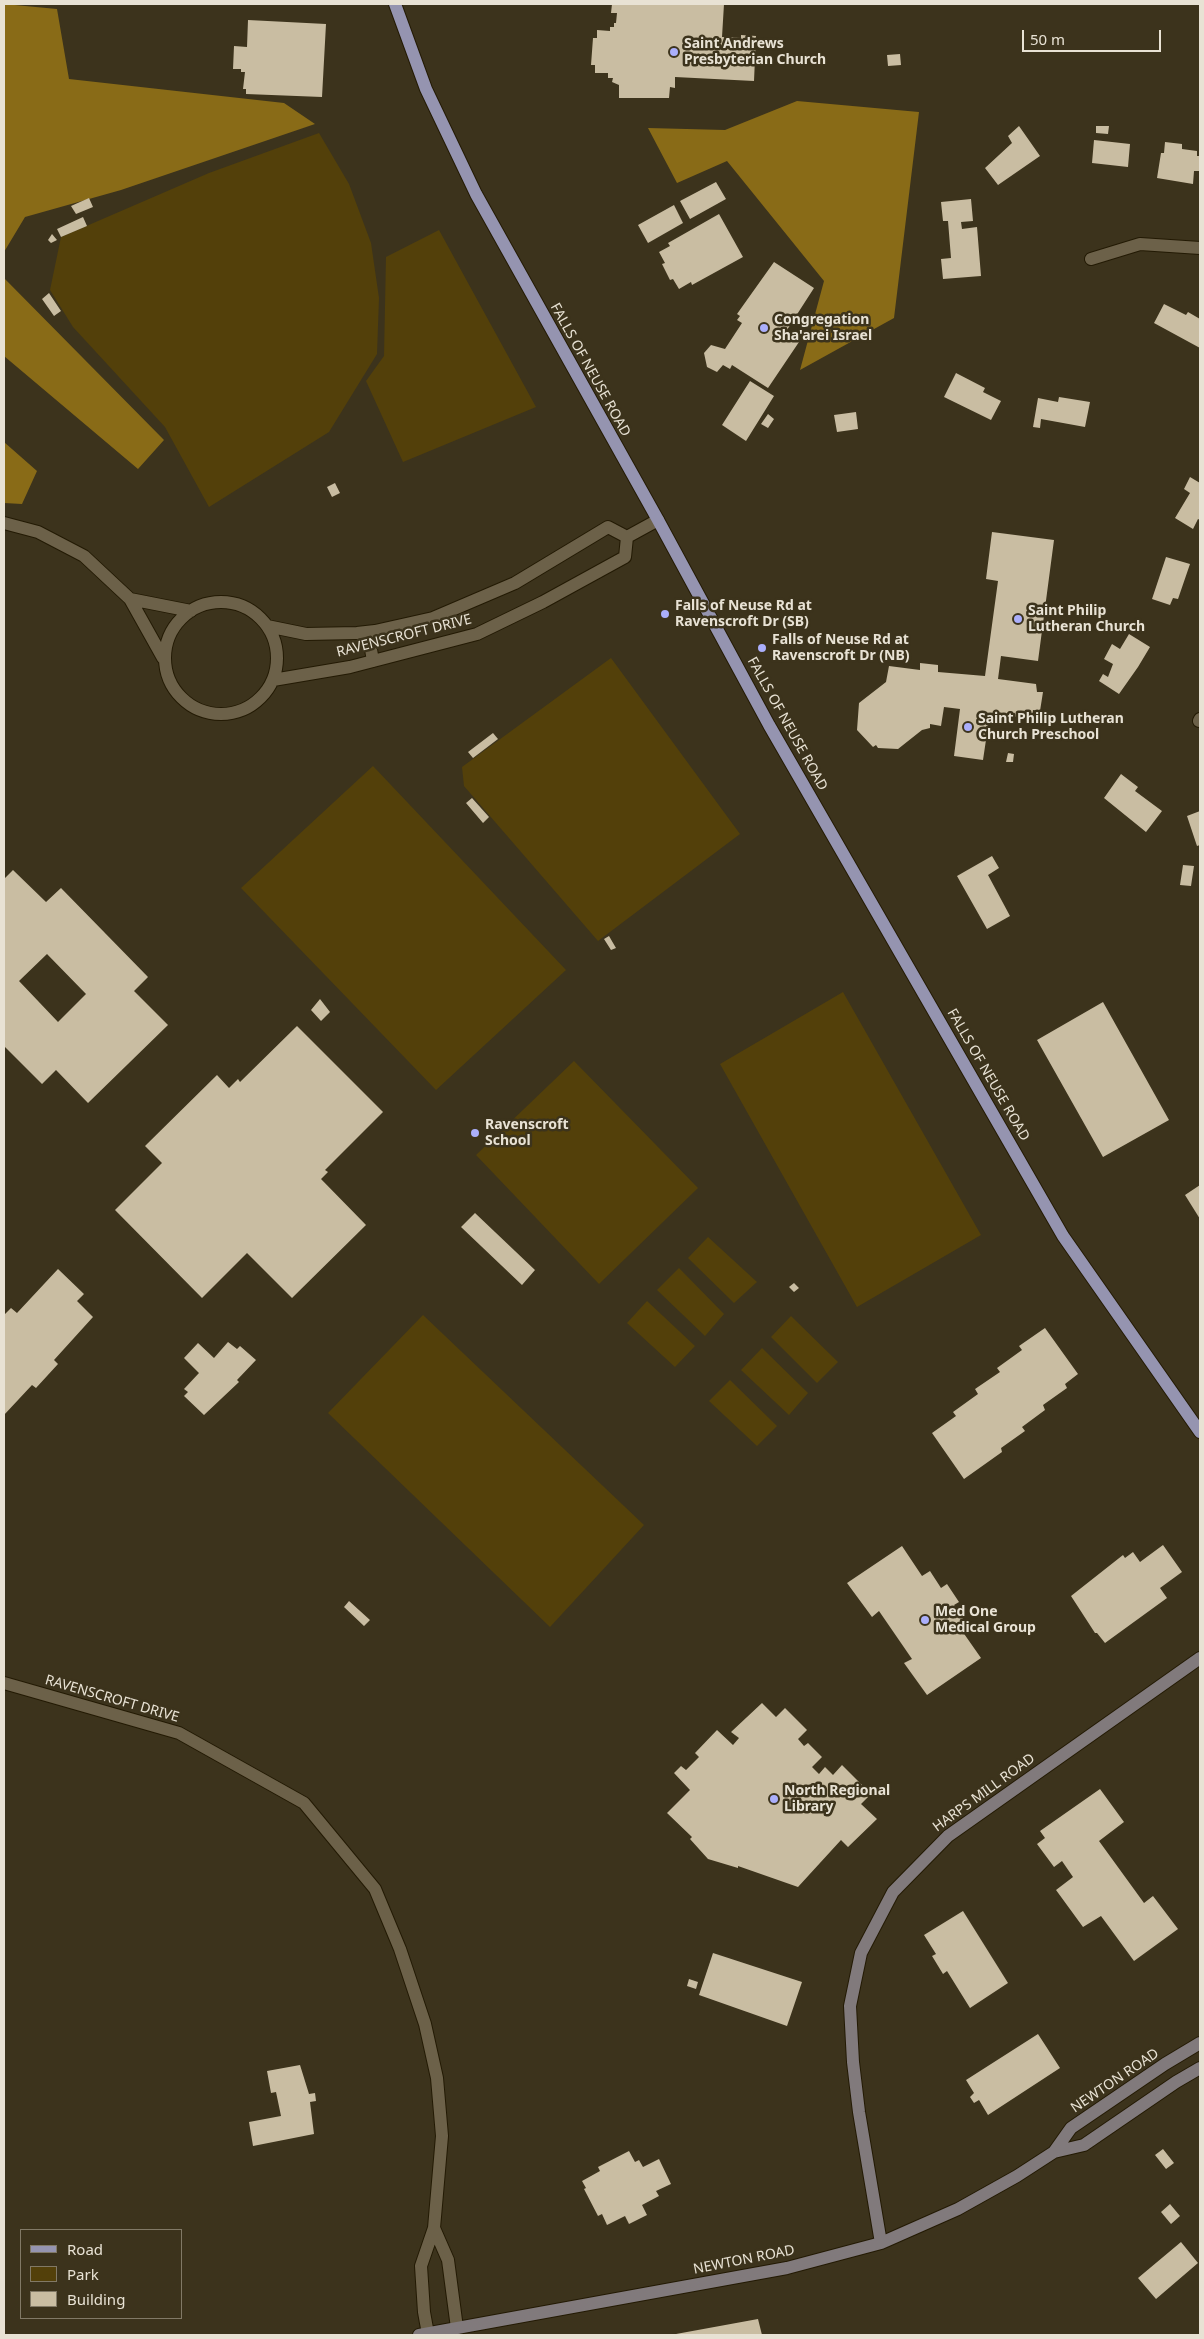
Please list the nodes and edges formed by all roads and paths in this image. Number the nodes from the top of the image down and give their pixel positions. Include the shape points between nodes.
1 (395, 4) edge
2 (1200, 248) edge
3 (1091, 259) dead end
4 (658, 520) junction
5 (4, 523) edge
6 (626, 537) junction
7 (130, 599) junction
8 (191, 611) junction
9 (267, 626) junction
10 (368, 632) junction
11 (164, 658) junction
12 (373, 661) junction
13 (273, 680) junction
14 (1200, 1432) edge
15 (1200, 1658) edge
16 (4, 1683) edge
17 (1200, 2043) edge
18 (1200, 2068) edge
19 (1054, 2152) junction
20 (434, 2228) junction
21 (881, 2243) junction
22 (457, 2328) junction
23 (423, 2334) edge

1 - 4 main road, FALLS OF NEUSE ROAD via 426,89 476,194
2 - 3 street via 1140,244
4 - 6 street
4 - 14 main road, FALLS OF NEUSE ROAD via 769,725 1063,1236
5 - 7 street, RAVENSCROFT DRIVE via 38,532 84,556
6 - 10 street, RAVENSCROFT DRIVE via 608,527 532,574 486,597 433,618
6 - 12 street, RAVENSCROFT DRIVE via 625,557 528,610 462,639
7 - 8 street, RAVENSCROFT DRIVE
7 - 11 street, RAVENSCROFT DRIVE
8 - 9 street, RAVENSCROFT DRIVE via 206,604 223,602 255,614
8 - 11 street, RAVENSCROFT DRIVE via 176,624 167,641
9 - 10 street, RAVENSCROFT DRIVE via 306,634
9 - 13 street, RAVENSCROFT DRIVE via 275,643 277,662
10 - 12 street
11 - 13 street, RAVENSCROFT DRIVE via 168,679 178,695 193,707 211,714 230,714 248,708 263,696
12 - 13 street, RAVENSCROFT DRIVE
15 - 21 street, HARPS MILL ROAD via 948,1836 893,1892 861,1953 850,2006 859,2112
16 - 20 street, RAVENSCROFT DRIVE via 179,1733 304,1803 375,1888 425,2024 437,2078 442,2136
17 - 19 street, NEWTON ROAD via 1071,2128
18 - 19 street, NEWTON ROAD via 1084,2144
19 - 21 street, NEWTON ROAD via 958,2209
20 - 22 street, RAVENSCROFT DRIVE via 448,2260
20 - 23 street, RAVENSCROFT DRIVE via 422,2266
21 - 22 street, NEWTON ROAD via 787,2268
22 - 23 street, NEWTON ROAD

